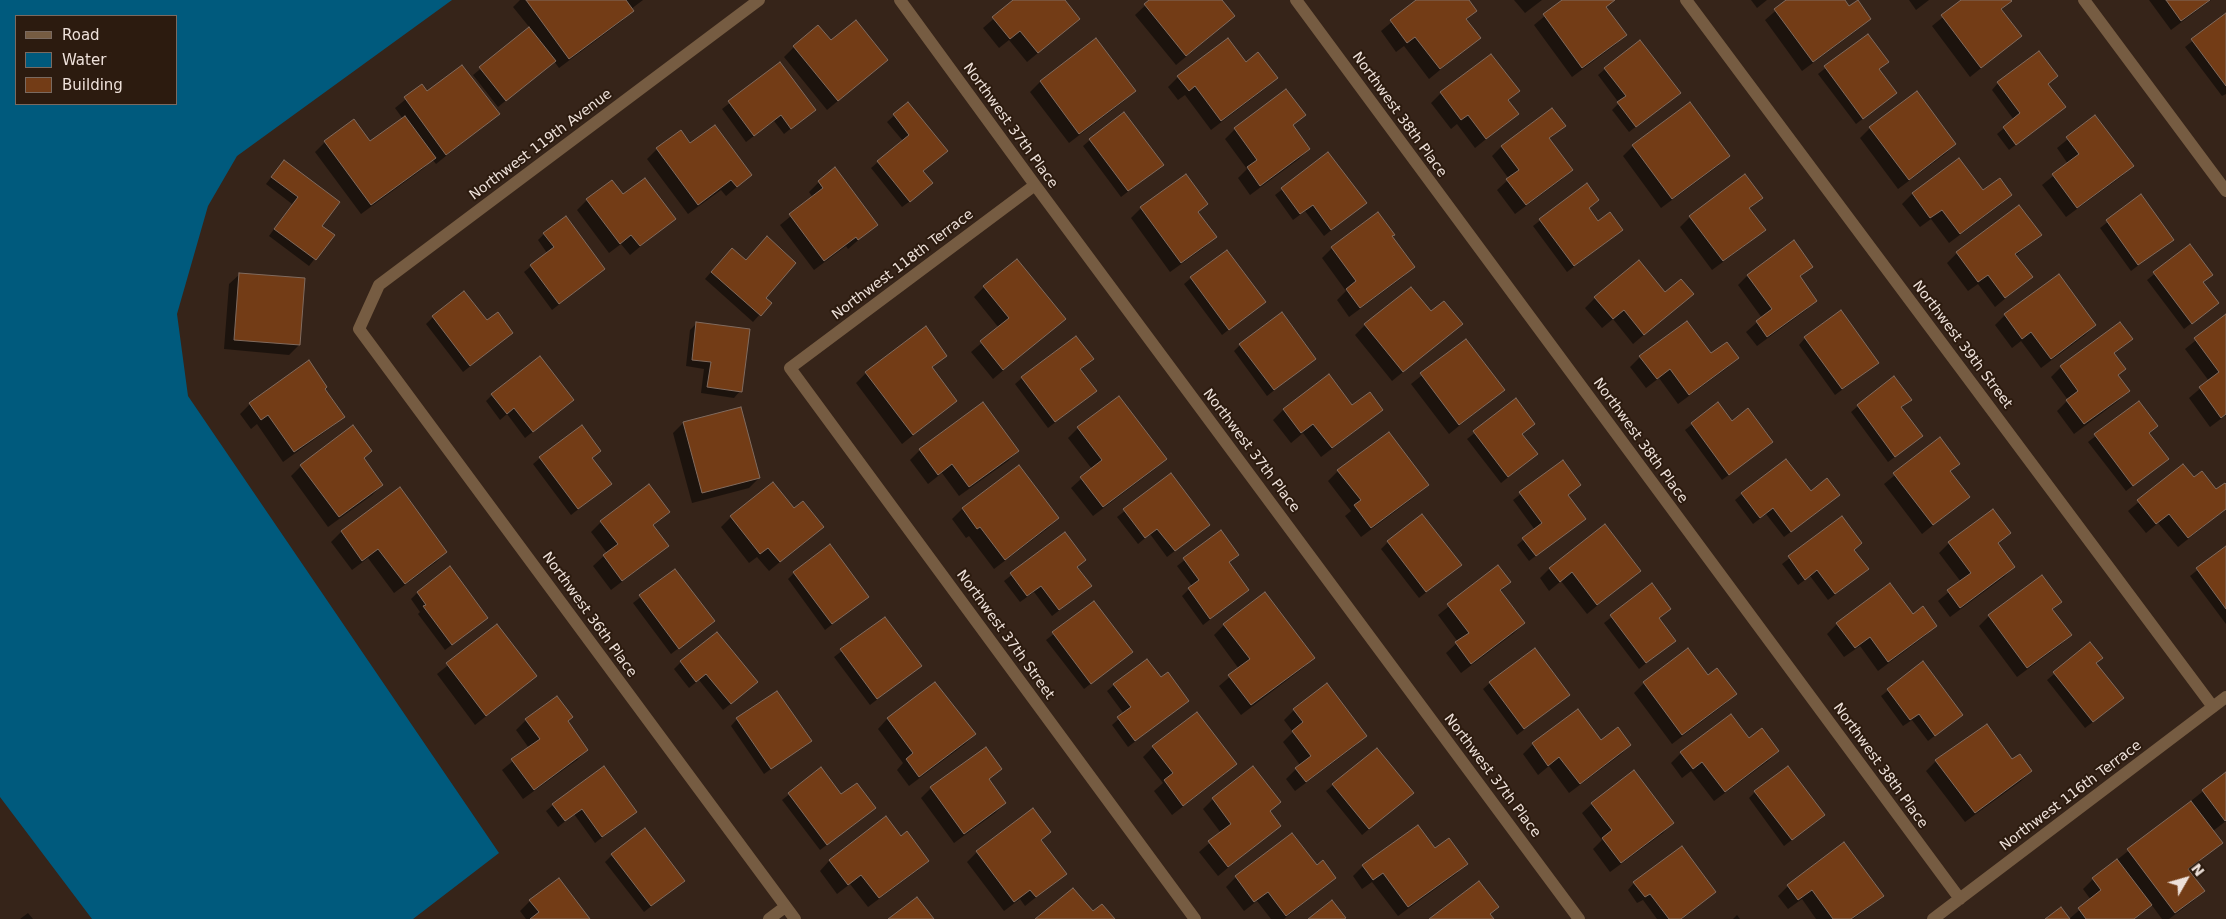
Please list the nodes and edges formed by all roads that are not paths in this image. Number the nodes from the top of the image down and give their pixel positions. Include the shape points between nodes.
1 (760, 0) edge
2 (900, 0) edge
3 (1296, 0) edge
4 (1686, 0) edge
5 (2084, 0) edge
6 (1034, 185) junction
7 (2226, 191) edge
8 (359, 329) joint
9 (790, 368) joint
10 (2226, 697) edge
11 (2213, 707) junction
12 (1960, 899) junction
13 (785, 907) junction
14 (769, 919) edge
15 (795, 919) edge
16 (1196, 919) edge
17 (1579, 919) edge
18 (1933, 919) edge

1 - 8 street, Northwest 119th Avenue via 379,285
2 - 6 street, Northwest 37th Place
3 - 12 street, Northwest 38th Place
4 - 11 street, Northwest 39th Street
5 - 7 street
6 - 9 street, Northwest 118th Terrace
6 - 17 street, Northwest 37th Place
8 - 13 street, Northwest 36th Place
9 - 16 street, Northwest 37th Street
10 - 11 street, Northwest 116th Terrace
11 - 12 street, Northwest 116th Terrace
12 - 18 street, Northwest 116th Terrace
13 - 14 street
13 - 15 street, Northwest 36th Place

